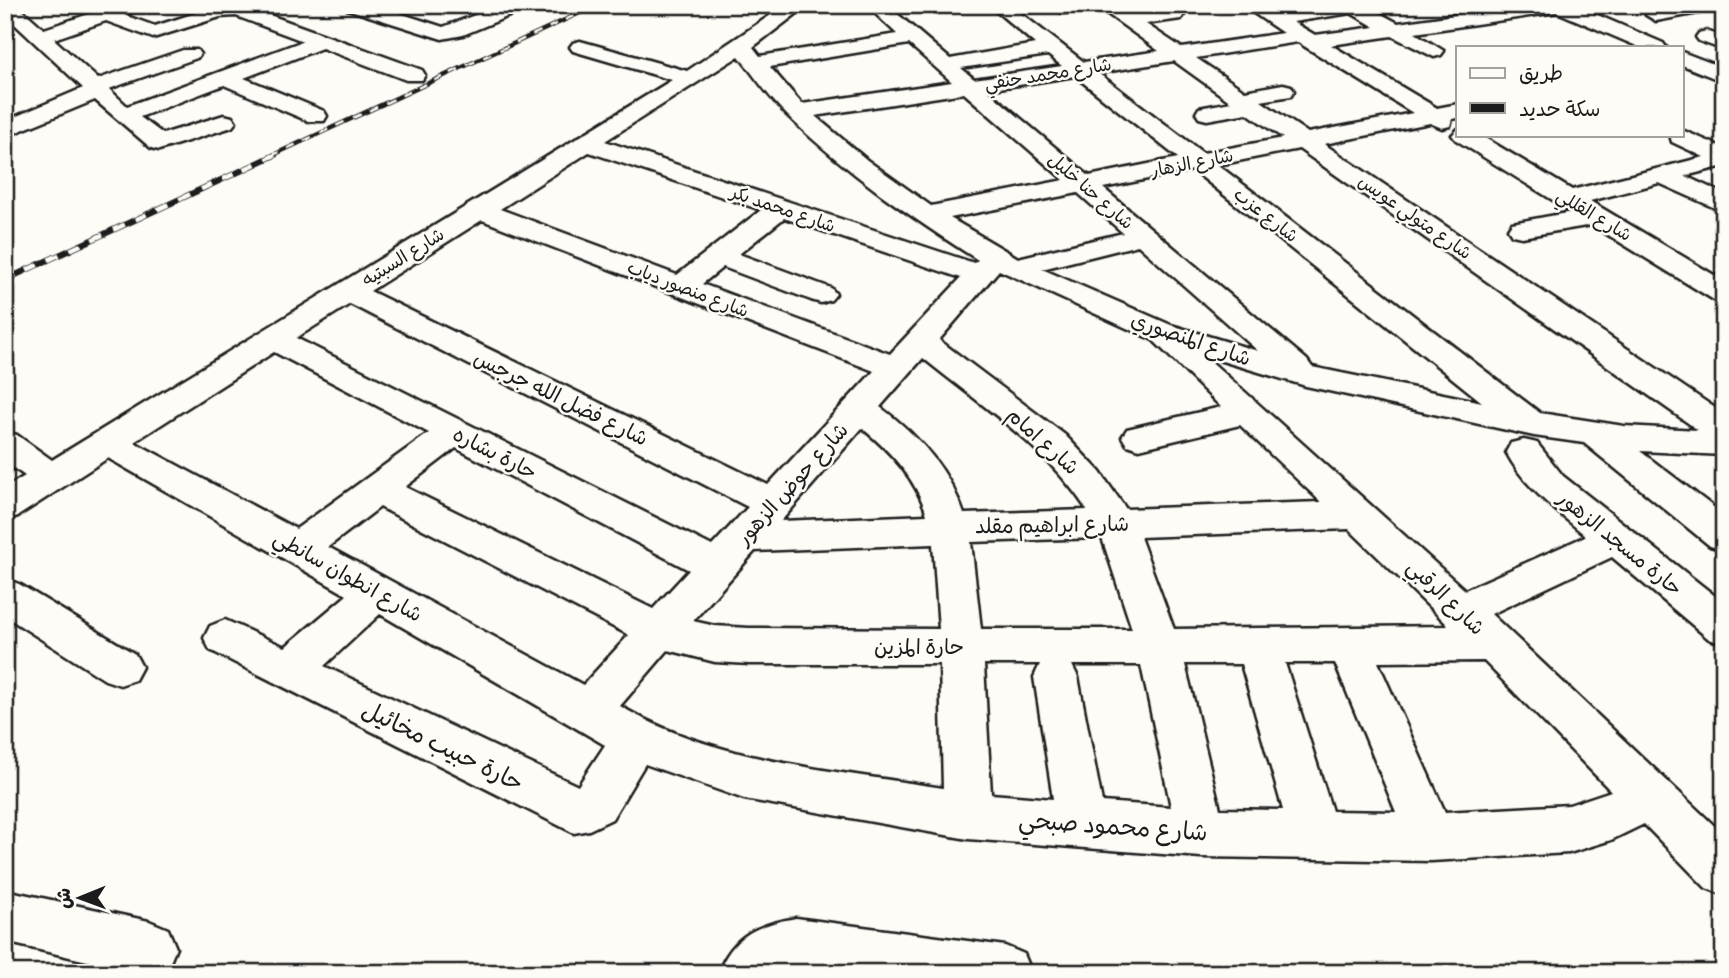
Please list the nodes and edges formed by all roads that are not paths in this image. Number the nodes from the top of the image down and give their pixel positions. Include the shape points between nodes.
1 (6, 5) edge
2 (135, 5) edge
3 (519, 5) edge
4 (799, 5) edge
5 (875, 5) edge
6 (998, 5) edge
7 (1101, 5) edge
8 (1106, 5) edge
9 (1251, 5) edge
10 (1452, 5) edge
11 (1357, 6) edge
12 (1558, 6) edge
13 (1069, 9) dead end
14 (1700, 9) edge
15 (291, 12) dead end
16 (441, 12) dead end
17 (197, 13) edge
18 (347, 13) edge
19 (107, 15) junction
20 (1656, 15) dead end
21 (1179, 18) dead end
22 (1479, 18) junction
23 (1274, 19) junction
24 (1635, 19) dead end
25 (268, 21) junction
26 (1511, 22) junction
27 (475, 23) junction
28 (1133, 24) junction
29 (1603, 25) junction
30 (1547, 28) dead end
31 (1395, 30) junction
32 (41, 37) junction
33 (912, 38) junction
34 (1305, 39) junction
35 (322, 41) junction
36 (405, 42) dead end
37 (1654, 46) edge
38 (580, 47) dead end
39 (1051, 48) junction
40 (294, 51) junction
41 (1434, 51) dead end
42 (190, 54) dead end
43 (748, 54) junction
44 (1177, 54) junction
45 (1369, 57) dead end
46 (1724, 60) edge
47 (1342, 61) junction
48 (1687, 63) edge
49 (943, 64) junction
50 (1079, 70) junction
51 (414, 75) dead end
52 (224, 77) junction
53 (689, 78) junction
54 (383, 84) dead end
55 (968, 86) junction
56 (1427, 86) dead end
57 (1719, 86) edge
58 (96, 89) junction
59 (1283, 91) dead end
60 (1392, 92) junction
61 (1246, 101) junction
62 (5, 105) edge
63 (796, 112) junction
64 (1207, 113) dead end
65 (1446, 114) edge
66 (124, 115) junction
67 (316, 116) dead end
68 (28, 120) junction
69 (224, 122) dead end
70 (5, 130) edge
71 (1466, 136) edge
72 (1680, 137) dead end
73 (1306, 141) junction
74 (586, 143) junction
75 (1724, 158) edge
76 (1198, 162) junction
77 (1662, 175) junction
78 (1084, 184) junction
79 (1567, 199) junction
80 (1724, 204) edge
81 (780, 208) junction
82 (479, 210) junction
83 (926, 215) junction
84 (1595, 216) junction
85 (1522, 229) dead end
86 (1626, 234) junction
87 (1143, 236) junction
88 (1576, 243) dead end
89 (719, 256) junction
90 (1724, 261) edge
91 (997, 267) junction
92 (1690, 274) junction
93 (681, 286) junction
94 (348, 292) junction
95 (821, 294) dead end
96 (1724, 294) edge
97 (1160, 332) junction
98 (273, 339) junction
99 (921, 341) junction
100 (897, 368) junction
101 (1306, 376) junction
102 (860, 409) junction
103 (1249, 412) junction
104 (1724, 431) edge
105 (454, 432) junction
106 (1596, 435) junction
107 (1139, 437) dead end
108 (1529, 438) junction
109 (107, 442) junction
110 (1724, 443) edge
111 (5, 444) edge
112 (51, 477) junction
113 (378, 490) junction
114 (774, 504) junction
115 (5, 506) edge
116 (1360, 515) junction
117 (1116, 524) junction
118 (951, 527) junction
119 (1724, 536) edge
120 (744, 537) junction
121 (1616, 539) junction
122 (299, 548) junction
123 (718, 566) junction
124 (378, 592) junction
125 (5, 595) edge
126 (1460, 610) junction
127 (1724, 627) edge
128 (659, 631) junction
129 (225, 638) dead end
130 (1494, 643) junction
131 (1258, 646) junction
132 (1350, 646) junction
133 (962, 647) junction
134 (1159, 647) junction
135 (120, 667) dead end
136 (289, 670) junction
137 (1056, 677) dead end
138 (588, 710) junction
139 (635, 739) junction
140 (1649, 795) junction
141 (968, 816) junction
142 (1082, 824) junction
143 (1201, 833) junction
144 (1315, 834) junction
145 (1431, 837) junction
146 (1724, 870) edge
147 (5, 916) edge
148 (149, 948) dead end
149 (744, 973) edge
150 (1005, 973) edge

1 - 32 street
2 - 19 street
3 - 27 street
4 - 43 street, شارع السبتيه
5 - 33 street, شارع حنا خليل
6 - 39 street, شارع عزب
7 - 13 street
8 - 28 street, شارع متولي عويس
9 - 23 street
10 - 22 street
11 - 23 street
11 - 31 street
12 - 26 street
12 - 29 street
14 - 20 street
15 - 25 street
16 - 27 street
17 - 19 street via 168,30 153,32
17 - 25 street via 238,10
17 - 25 street via 234,33
18 - 27 street via 442,33
18 - 36 street
19 - 32 street
21 - 28 street
22 - 26 street
22 - 31 street, شارع محمد حنفي via 1448,28
23 - 34 street
24 - 29 street
25 - 35 street
26 - 30 street
28 - 44 street, شارع متولي عويس
29 - 37 street
31 - 34 street, شارع محمد حنفي
31 - 41 street
32 - 58 street
33 - 43 street
33 - 49 street, شارع حنا خليل
34 - 44 street, شارع محمد حنفي
34 - 47 street
35 - 40 street
35 - 51 street
38 - 53 street
39 - 49 street
39 - 50 street, شارع عزب
40 - 52 street
40 - 54 street
42 - 58 street
43 - 53 street, شارع السبتيه
43 - 63 street, شارع المنصوري
44 - 50 street, شارع محمد حنفي
44 - 61 street, شارع متولي عويس
45 - 47 street
46 - 48 street
47 - 60 street
48 - 57 street
49 - 55 street, شارع حنا خليل
50 - 55 street, شارع محمد حنفي
50 - 76 street, شارع عزب
52 - 66 street
52 - 67 street
53 - 74 street, شارع السبتيه
55 - 63 street, شارع محمد حنفي
55 - 78 street, شارع حنا خليل
56 - 60 street
58 - 66 street
58 - 68 street
59 - 61 street
60 - 65 street
61 - 64 street
61 - 73 street, شارع متولي عويس
62 - 68 street
63 - 83 street, شارع المنصوري
65 - 73 street, شارع الزهار
66 - 69 street via 159,143
68 - 70 street
71 - 79 street, شارع القللي
72 - 75 street
73 - 76 street, شارع الزهار
73 - 104 street, شارع متولي عويس
74 - 81 street, شارع محمد بكر
74 - 82 street, شارع السبتيه
75 - 77 street
76 - 78 street, شارع الزهار
76 - 108 street, شارع عزب
77 - 79 street
77 - 80 street
78 - 83 street, شارع الزهار
78 - 87 street, شارع حنا خليل
79 - 84 street, شارع القللي
81 - 89 street
81 - 91 street, شارع محمد بكر
82 - 93 street, شارع منصور دياب
82 - 94 street, شارع السبتيه
83 - 91 street, شارع المنصوري
84 - 85 street
84 - 86 street, شارع القللي
86 - 88 street
86 - 92 street, شارع القللي
87 - 91 street
87 - 101 street, شارع حنا خليل
89 - 93 street
89 - 95 street
90 - 92 street
91 - 97 street, شارع المنصوري
91 - 99 street, شارع حوض الزهور
92 - 96 street, شارع القللي
93 - 100 street, شارع منصور دياب
94 - 98 street, شارع السبتيه
94 - 114 street, شارع فضل الله جرجس
97 - 101 street, شارع المنصوري
97 - 103 street, شارع الرقبي
98 - 105 street, حارة بشاره
98 - 109 street, شارع السبتيه
99 - 100 street, شارع حوض الزهور
99 - 117 street, شارع امام via 1053,444 1087,481
100 - 102 street, شارع حوض الزهور
101 - 108 street, شارع المنصوري
102 - 114 street, شارع حوض الزهور
102 - 118 street via 903,444 923,469
103 - 107 street
103 - 116 street, شارع الرقبي
105 - 113 street
105 - 123 street, حارة بشاره
106 - 108 street, شارع المنصوري
106 - 110 street, شارع المنصوري
106 - 119 street
108 - 121 street, حارة مسجد الزهور via 1534,468
109 - 112 street, شارع السبتيه
109 - 122 street, شارع انطوان سانطي
111 - 112 street
112 - 115 street, شارع السبتيه
113 - 122 street
113 - 128 street, حارة المزين
114 - 120 street, شارع حوض الزهور
116 - 117 street, شارع ابراهيم مقلد
116 - 126 street, شارع الرقبي
117 - 118 street, شارع ابراهيم مقلد
117 - 134 street, شارع امام
118 - 120 street, شارع ابراهيم مقلد
118 - 133 street
120 - 123 street, شارع حوض الزهور
121 - 126 street
121 - 127 street, حارة مسجد الزهور
122 - 124 street, شارع انطوان سانطي
123 - 128 street, شارع حوض الزهور
124 - 136 street
124 - 138 street, شارع انطوان سانطي
125 - 135 street
126 - 130 street, شارع الرقبي
128 - 133 street, حارة المزين via 749,646
128 - 138 street, شارع حوض الزهور
129 - 136 street, حارة حبيب مخائيل
130 - 132 street, حارة المزين
130 - 140 street, شارع الرقبي
131 - 132 street, حارة المزين
131 - 134 street, حارة المزين
131 - 144 street
132 - 145 street
133 - 134 street, حارة المزين
133 - 141 street
134 - 143 street, شارع امام
136 - 139 street, حارة حبيب مخائيل via 574,810 589,807 600,796
137 - 142 street
138 - 139 street, شارع محمود صبحي
139 - 141 street, شارع محمود صبحي via 744,777
140 - 145 street, شارع محمود صبحي via 1611,817 1569,829
140 - 146 street, شارع الرقبي
141 - 142 street, شارع محمود صبحي
142 - 143 street, شارع محمود صبحي
143 - 144 street, شارع محمود صبحي
144 - 145 street, شارع محمود صبحي
147 - 148 street
149 - 150 street via 769,950 796,946

